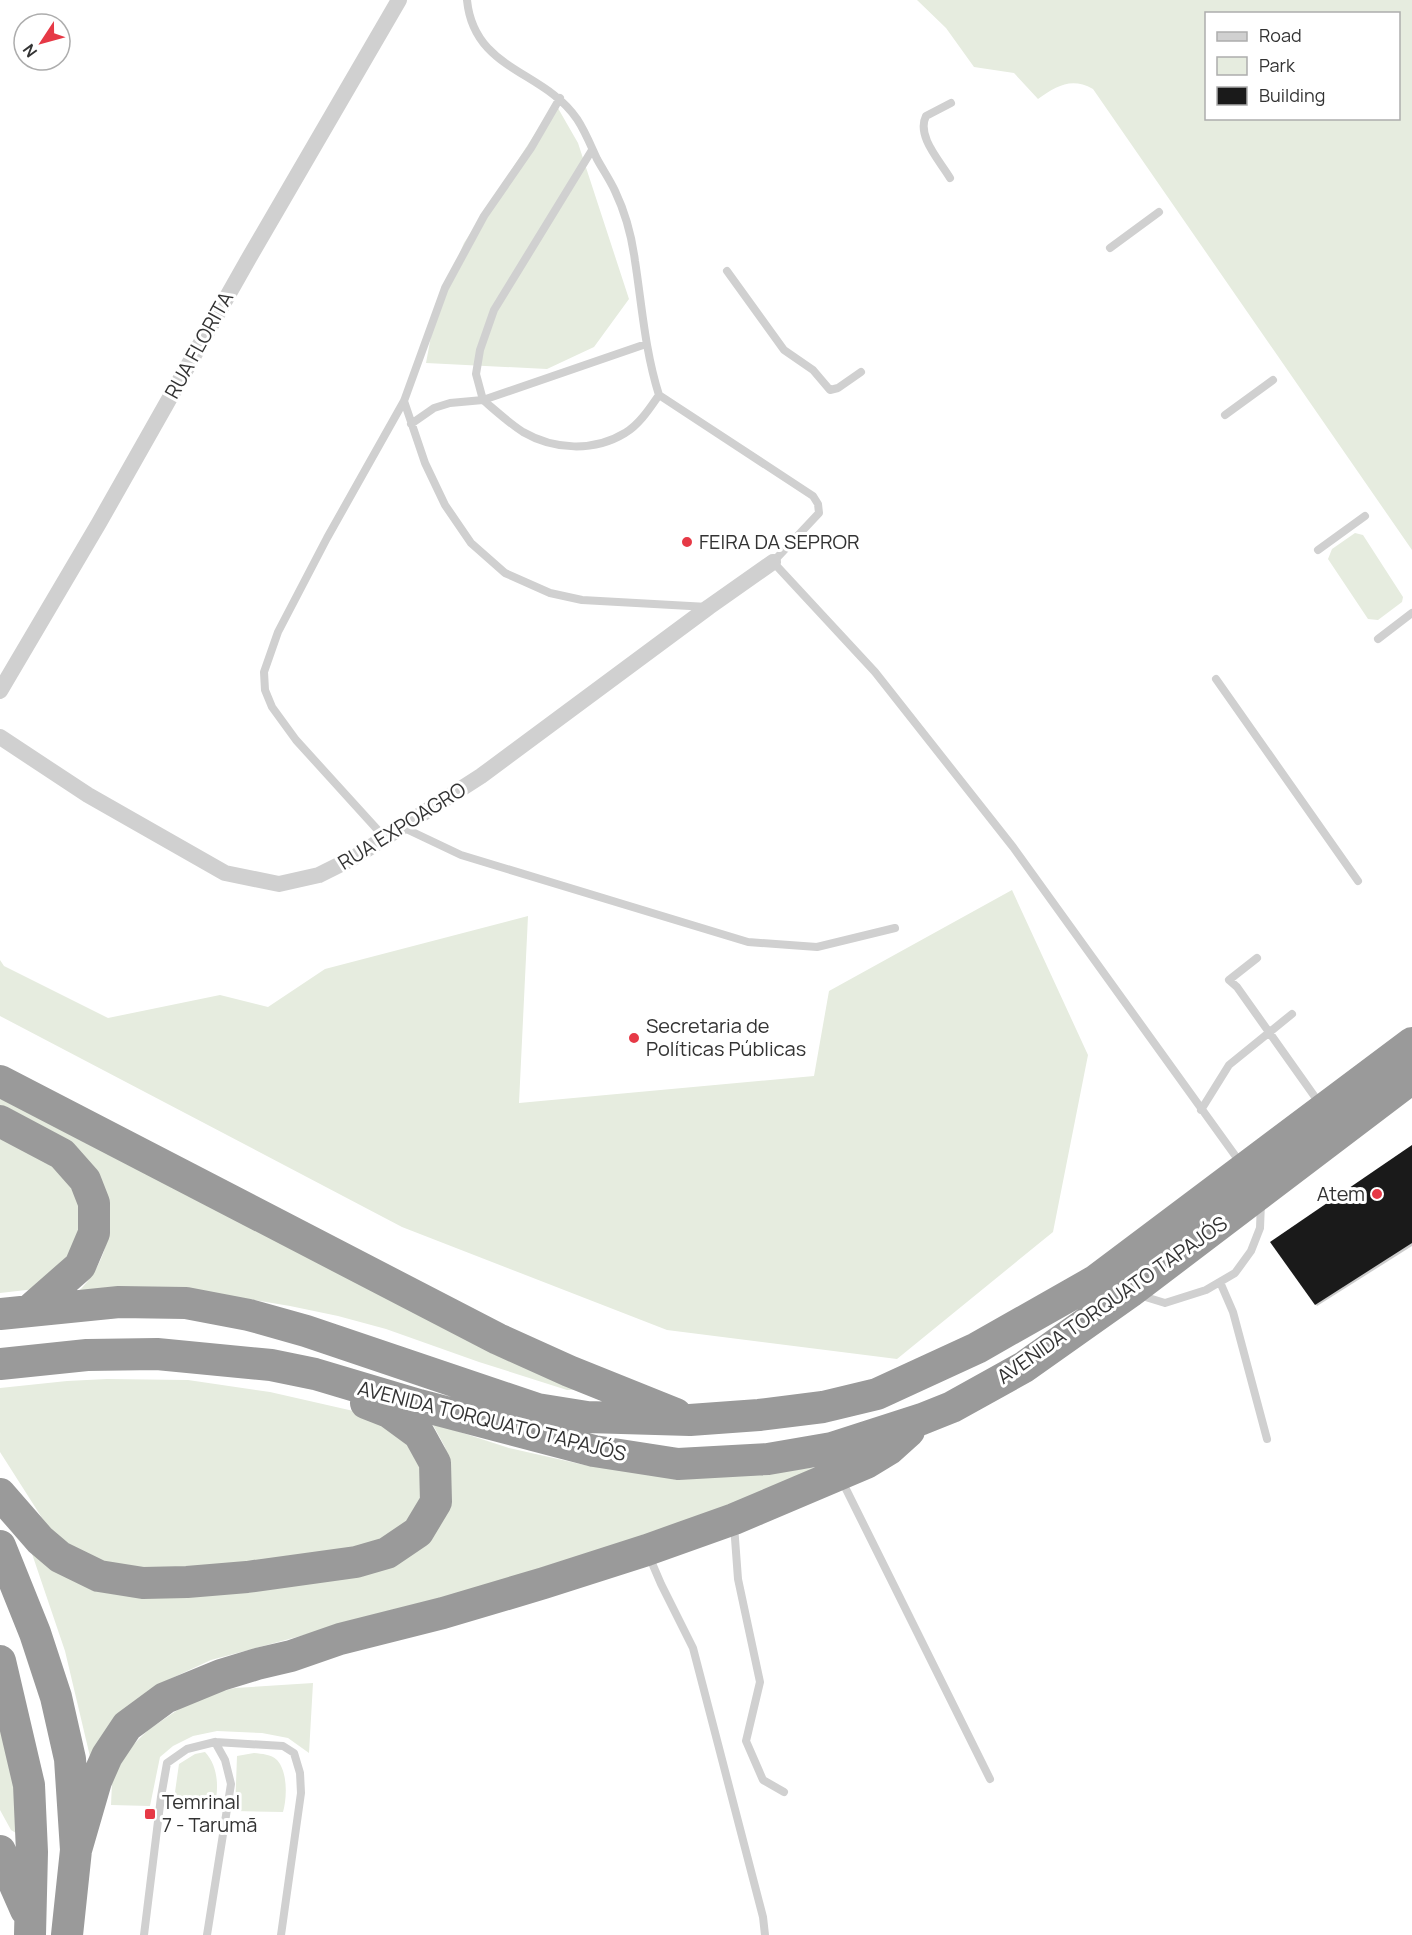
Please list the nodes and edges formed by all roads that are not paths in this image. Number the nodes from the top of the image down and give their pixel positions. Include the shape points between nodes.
1 (399, 0) edge
2 (467, 0) edge
3 (560, 98) junction
4 (951, 103) dead end
5 (592, 150) junction
6 (950, 178) dead end
7 (1159, 212) dead end
8 (1110, 248) dead end
9 (727, 271) dead end
10 (646, 344) junction
11 (861, 372) dead end
12 (1272, 380) dead end
13 (659, 395) junction
14 (483, 400) junction
15 (404, 401) junction
16 (1225, 415) dead end
17 (411, 424) junction
18 (1365, 516) dead end
19 (1318, 550) dead end
20 (773, 562) junction
21 (708, 607) junction
22 (1412, 613) edge
23 (1378, 639) dead end
24 (1216, 679) dead end
25 (0, 691) edge
26 (0, 737) edge
27 (402, 827) junction
28 (385, 838) junction
29 (1358, 881) dead end
30 (895, 928) dead end
31 (1257, 958) dead end
32 (1292, 1014) dead end
33 (1270, 1032) junction
34 (1412, 1043) edge
35 (1412, 1078) edge
36 (0, 1081) edge
37 (1201, 1110) junction
38 (1323, 1110) junction
39 (0, 1121) edge
40 (1254, 1181) junction
41 (1220, 1282) junction
42 (1130, 1292) junction
43 (31, 1309) junction
44 (0, 1314) edge
45 (0, 1364) edge
46 (271, 1365) junction
47 (690, 1419) junction
48 (922, 1419) junction
49 (1267, 1439) dead end
50 (839, 1474) junction
51 (0, 1494) edge
52 (734, 1519) junction
53 (0, 1546) edge
54 (647, 1550) junction
55 (0, 1660) edge
56 (215, 1742) junction
57 (990, 1779) dead end
58 (784, 1792) dead end
59 (76, 1850) junction
60 (0, 1851) edge
61 (30, 1928) edge
62 (67, 1935) edge
63 (144, 1935) edge
64 (207, 1935) edge
65 (281, 1935) edge
66 (765, 1935) edge

1 - 25 street, RUA FLORITA
2 - 3 lane via 468,15 485,46 520,74
3 - 5 lane via 577,119
3 - 15 lane via 484,216 445,288
4 - 6 lane via 926,116 922,128
5 - 10 lane via 626,220
5 - 14 lane via 494,310 476,374
7 - 8 lane
9 - 11 lane via 784,350 813,370 830,390
10 - 13 lane
10 - 14 lane
12 - 16 lane
13 - 14 lane via 626,433 570,448 524,432
13 - 20 lane via 813,496 819,513
14 - 17 lane via 434,408
15 - 17 lane
15 - 28 lane via 278,632 264,672 265,690 272,707 296,740
17 - 21 lane via 445,505 471,543 505,573 550,593 582,600
18 - 19 lane
20 - 21 street, RUA EXPOAGRO
20 - 37 lane via 875,672 1006,838
21 - 27 street, RUA EXPOAGRO via 481,776
22 - 23 lane
24 - 29 lane
26 - 28 street, RUA EXPOAGRO via 88,795 225,873 279,884 319,875
27 - 28 street, RUA EXPOAGRO
27 - 30 lane via 461,855 748,942 817,947
31 - 33 lane via 1229,981
32 - 33 lane
33 - 37 lane via 1229,1065
33 - 38 lane
34 - 38 highway, AVENIDA TORQUATO TAPAJÓS
35 - 40 highway, AVENIDA TORQUATO TAPAJÓS
36 - 47 highway via 498,1339
37 - 40 lane
38 - 40 highway, AVENIDA TORQUATO TAPAJÓS
39 - 43 highway via 62,1154 85,1180 94,1203 94,1233 80,1266
40 - 41 lane via 1260,1228 1251,1251 1234,1274
40 - 42 highway, AVENIDA TORQUATO TAPAJÓS
40 - 47 highway, AVENIDA TORQUATO TAPAJÓS via 1095,1281 977,1348 877,1394 823,1407
41 - 42 lane via 1165,1304
41 - 49 lane via 1233,1312
42 - 48 highway, AVENIDA TORQUATO TAPAJÓS via 1024,1367
43 - 44 highway, AVENIDA TORQUATO TAPAJÓS
43 - 47 highway, AVENIDA TORQUATO TAPAJÓS via 119,1302 186,1303 295,1328 537,1408 587,1417
45 - 46 highway, AVENIDA TORQUATO TAPAJÓS via 87,1355 157,1354
46 - 48 highway, AVENIDA TORQUATO TAPAJÓS via 594,1450 678,1464 768,1459 832,1448
46 - 51 highway via 389,1412 419,1434 435,1462 436,1502 418,1532 387,1553 356,1562 247,1577 142,1583 99,1576 60,1557
48 - 50 highway via 889,1449
50 - 52 highway
50 - 57 lane
52 - 54 highway
52 - 58 lane via 738,1579 760,1682 746,1742 763,1780
53 - 59 highway via 56,1697 70,1759
54 - 59 highway via 443,1613 239,1669 165,1698 127,1726 107,1756
54 - 66 lane via 693,1648
55 - 61 highway via 29,1785
56 - 63 lane via 187,1749 167,1763
56 - 64 lane via 231,1784
56 - 65 lane via 283,1746 294,1753 298,1764 301,1793
59 - 62 highway
60 - 61 highway

